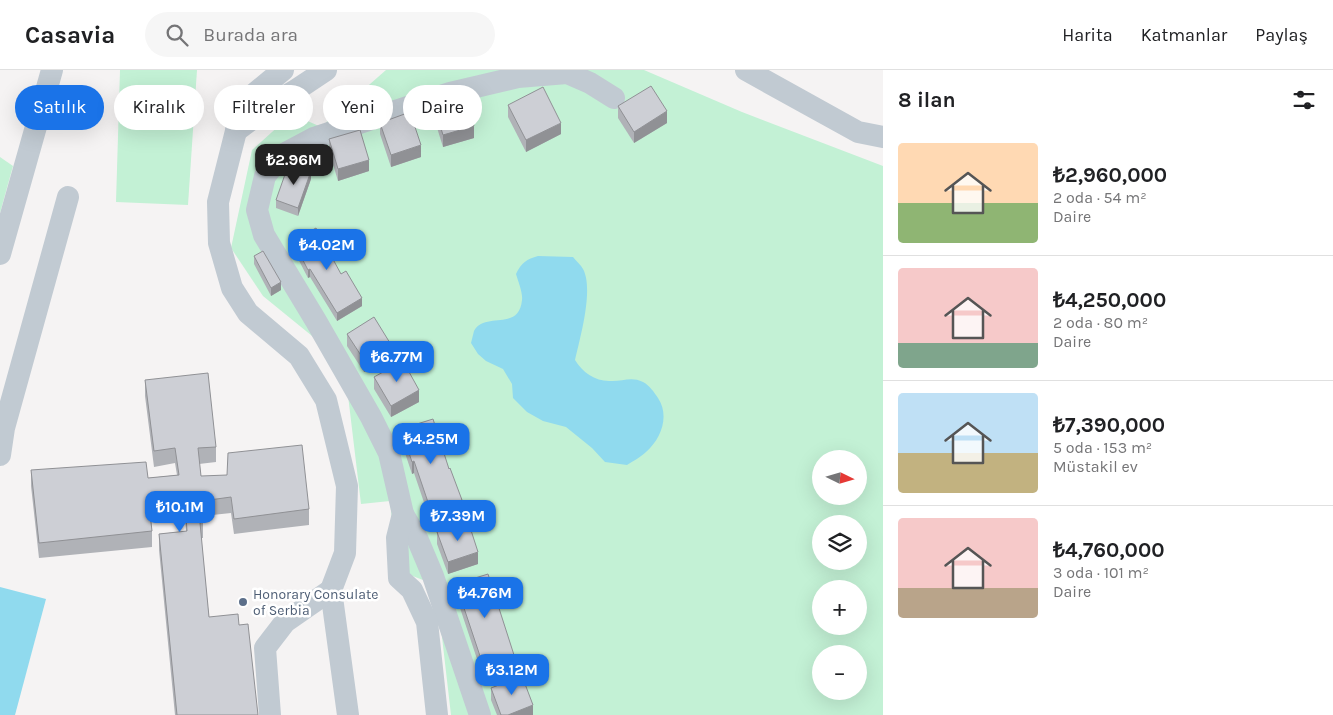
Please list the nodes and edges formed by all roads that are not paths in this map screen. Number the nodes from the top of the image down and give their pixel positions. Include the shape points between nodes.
1 (52, 70) edge
2 (283, 70) edge
3 (326, 70) edge
4 (746, 70) edge
5 (614, 98) dead end
6 (236, 131) junction
7 (883, 137) edge
8 (68, 197) dead end
9 (0, 254) edge
10 (0, 454) edge
11 (403, 514) junction
12 (331, 590) junction
13 (270, 715) edge
14 (348, 715) edge
15 (437, 715) edge
16 (480, 715) edge

1 - 9 street
2 - 6 street via 254,94
3 - 6 street
4 - 7 street via 858,132
5 - 11 street via 567,73 518,77 450,93 314,138 282,155 265,176 257,210 264,235 375,424 389,453
6 - 12 street via 218,202 219,242 232,288 248,313 299,356 326,400 348,486 345,553
8 - 10 street via 4,428
11 - 15 street via 397,538 398,578 412,590 427,622
11 - 16 street via 433,576
12 - 13 street via 285,622 265,648
12 - 14 street

